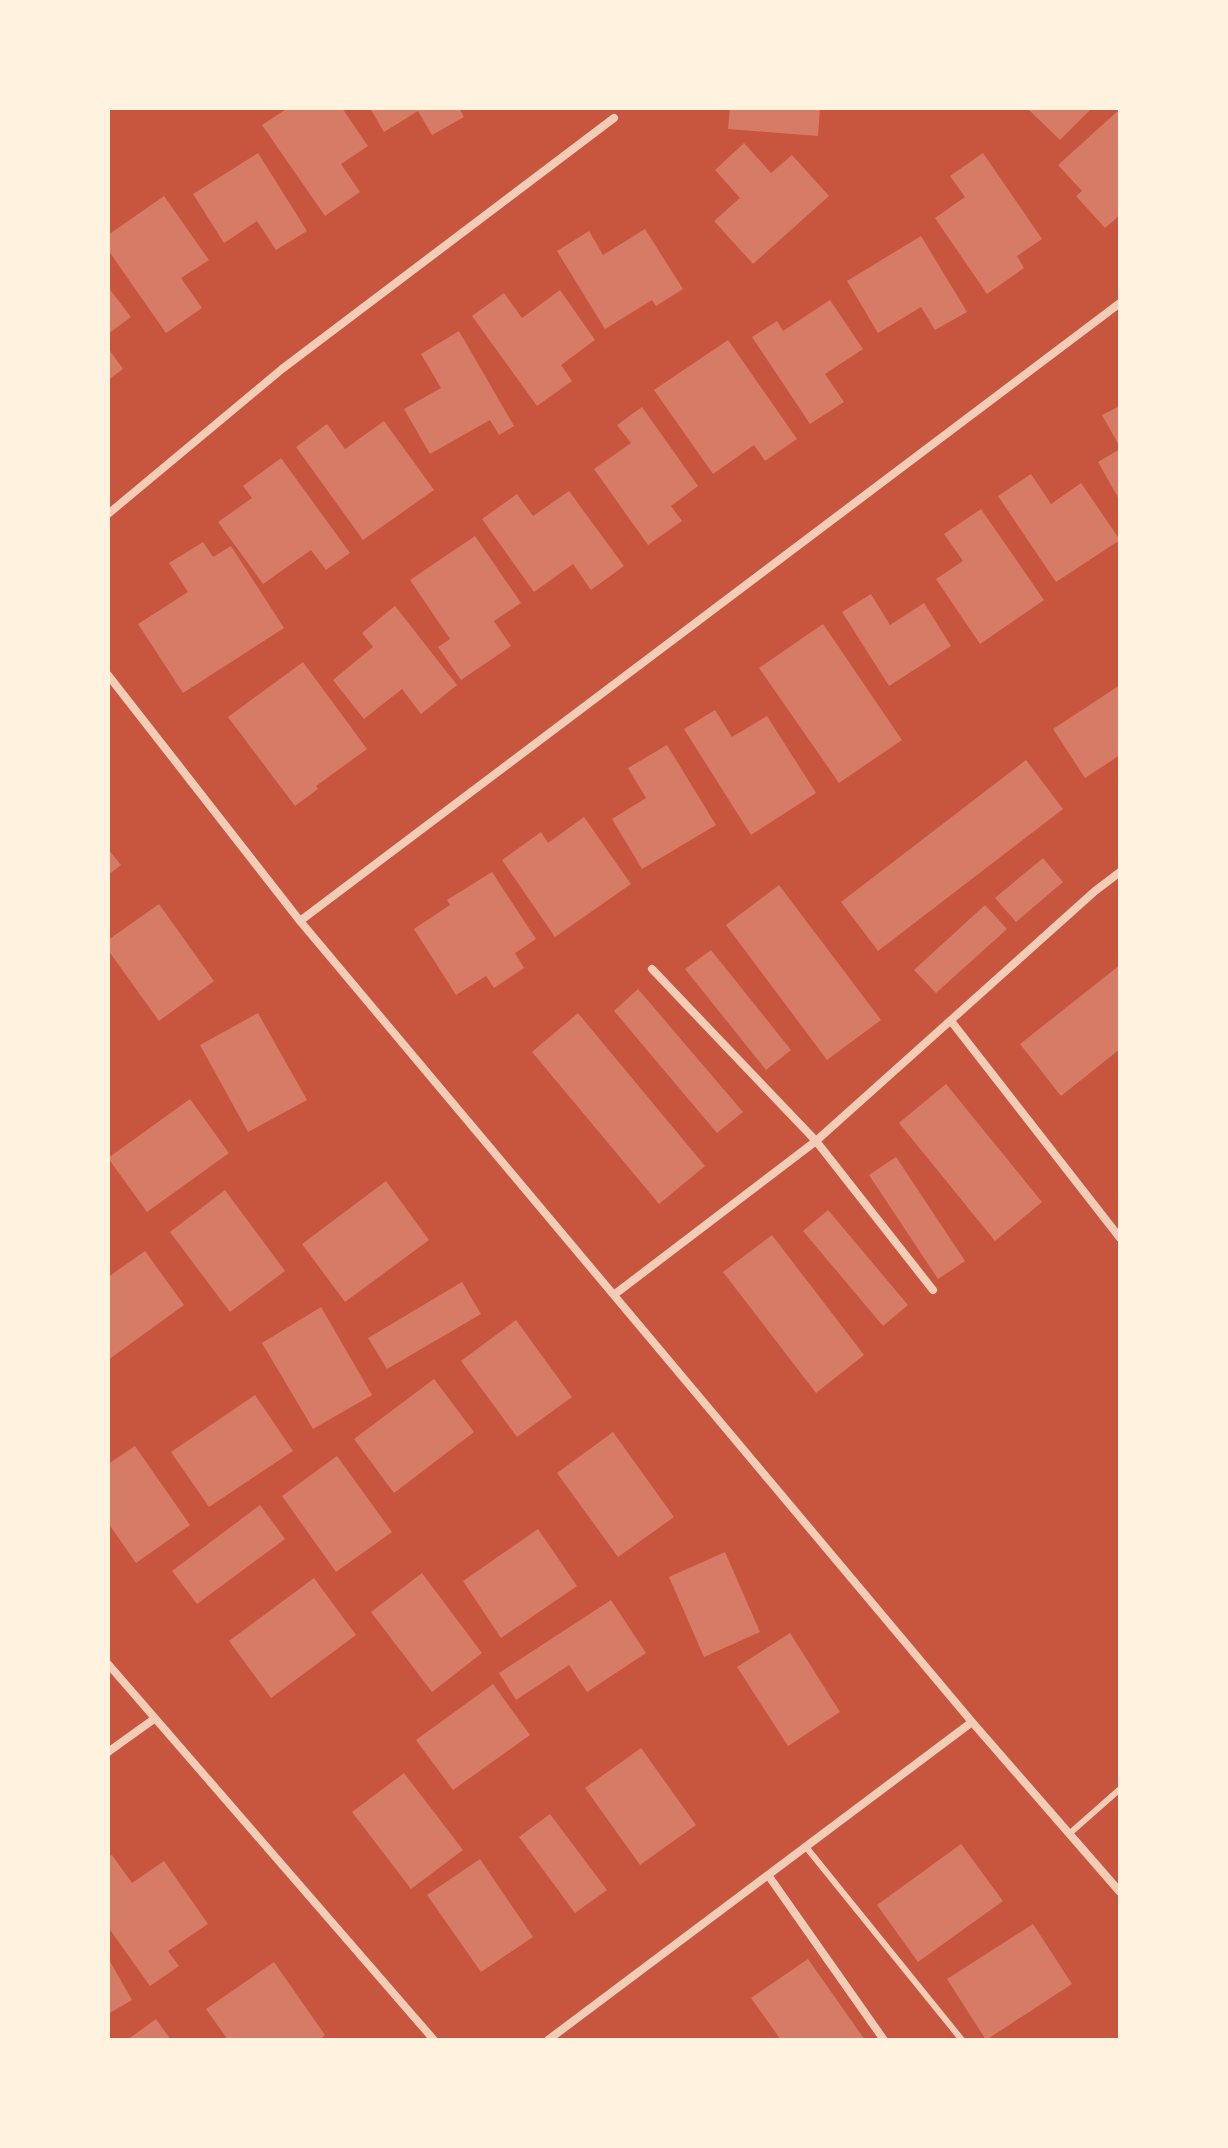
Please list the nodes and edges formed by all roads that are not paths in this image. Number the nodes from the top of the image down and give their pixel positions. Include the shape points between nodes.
1 (614, 118) dead end
2 (1120, 303) edge
3 (108, 514) edge
4 (108, 675) edge
5 (1120, 872) edge
6 (300, 921) junction
7 (652, 969) dead end
8 (951, 1021) junction
9 (816, 1141) junction
10 (1120, 1238) edge
11 (933, 1290) dead end
12 (615, 1294) junction
13 (108, 1664) edge
14 (154, 1719) junction
15 (972, 1722) junction
16 (108, 1752) edge
17 (1120, 1789) edge
18 (1069, 1834) junction
19 (806, 1847) junction
20 (768, 1875) junction
21 (1120, 1892) edge
22 (434, 2040) edge
23 (548, 2040) edge
24 (884, 2040) edge
25 (962, 2040) edge

1 - 3 street via 282,369
2 - 6 street
4 - 6 street
5 - 8 street
6 - 12 street
7 - 9 street
8 - 9 street
8 - 10 street
9 - 11 street
9 - 12 street
12 - 15 street
13 - 14 street
14 - 16 street
14 - 22 street
15 - 18 street
15 - 19 street
17 - 18 lane
18 - 21 street
19 - 20 street
19 - 25 lane
20 - 23 street
20 - 24 street

